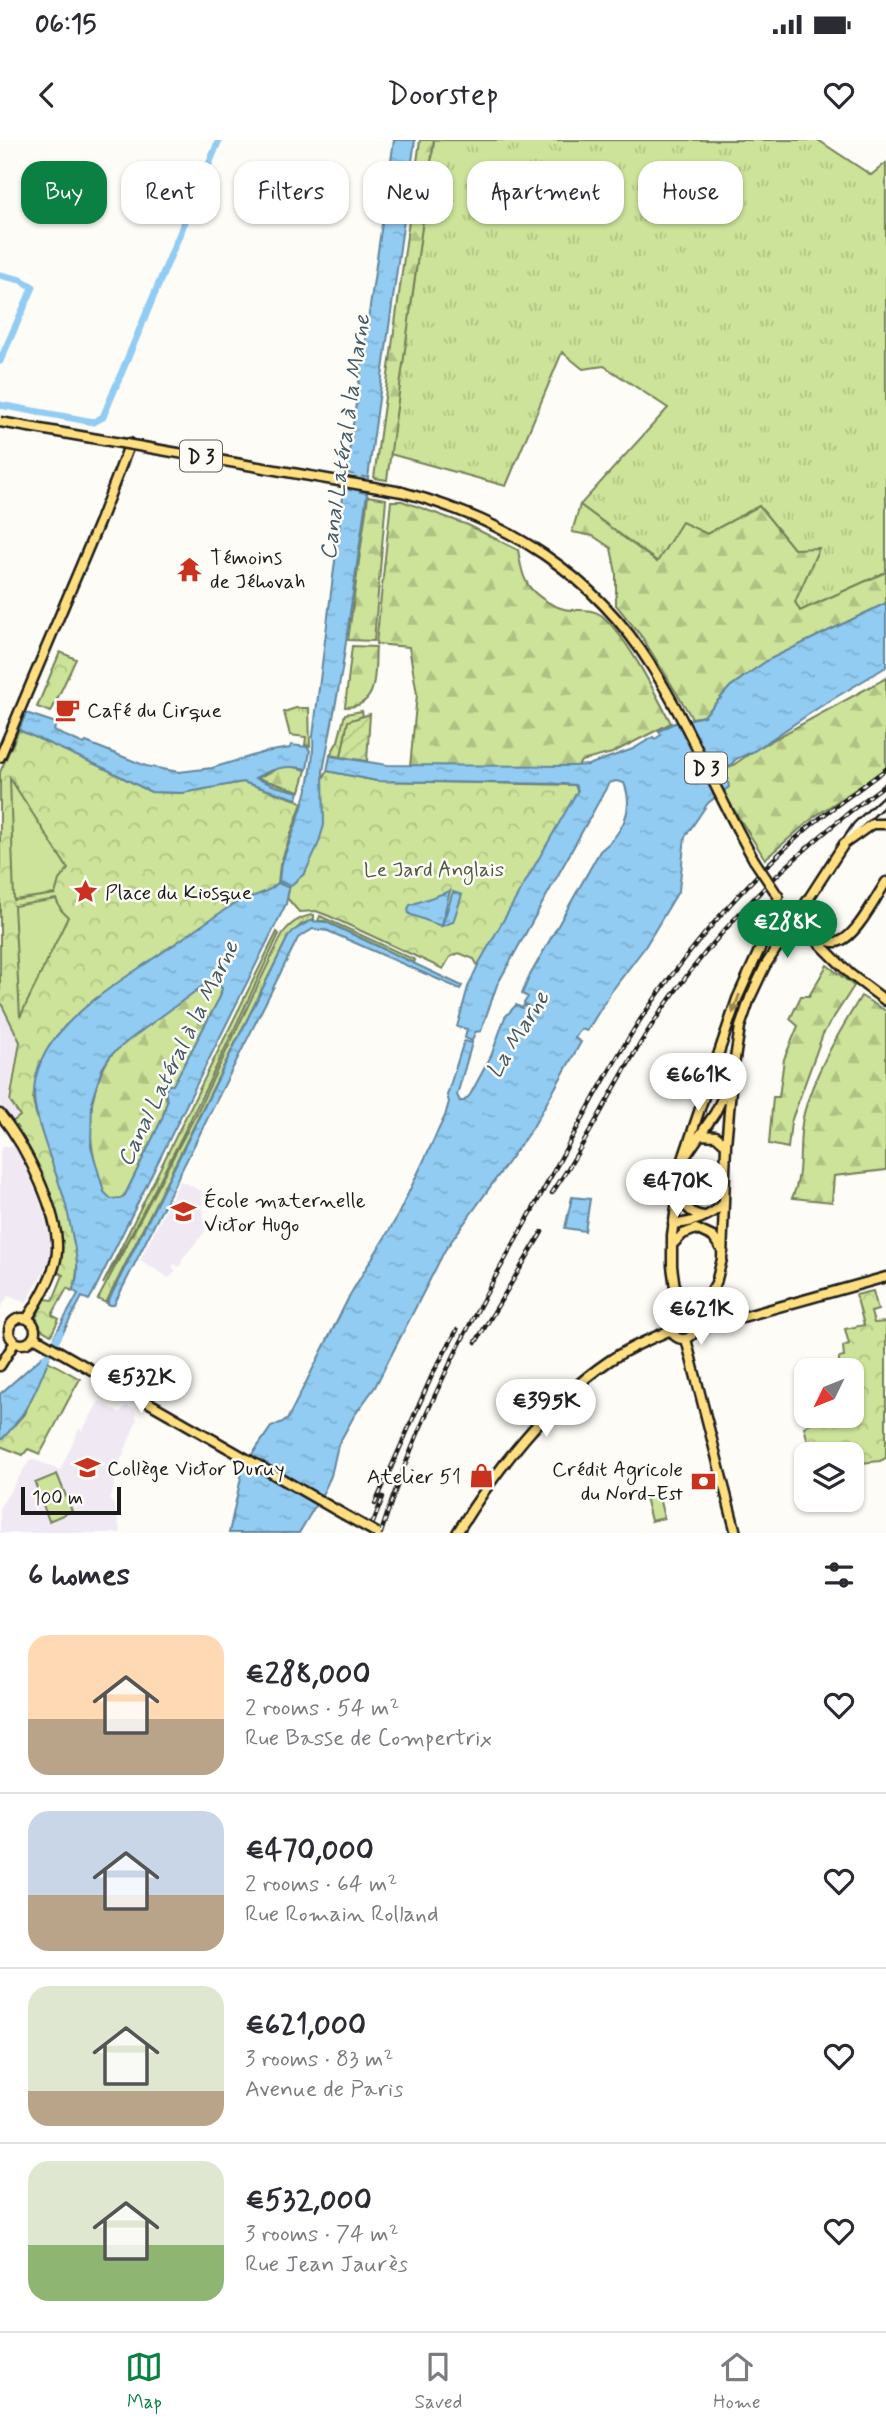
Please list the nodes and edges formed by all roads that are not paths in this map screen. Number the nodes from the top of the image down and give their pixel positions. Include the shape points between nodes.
1 (0, 422) edge
2 (130, 443) dead end
3 (0, 757) edge
4 (886, 799) edge
5 (886, 824) edge
6 (844, 844) junction
7 (886, 882) edge
8 (778, 896) junction
9 (805, 929) junction
10 (886, 1001) edge
11 (732, 1078) junction
12 (715, 1113) junction
13 (0, 1114) edge
14 (729, 1115) junction
15 (700, 1135) junction
16 (726, 1145) junction
17 (683, 1159) junction
18 (677, 1187) junction
19 (724, 1203) junction
20 (705, 1216) junction
21 (673, 1224) junction
22 (672, 1245) junction
23 (723, 1252) junction
24 (886, 1277) edge
25 (683, 1316) junction
26 (27, 1319) junction
27 (696, 1327) junction
28 (671, 1330) junction
29 (37, 1339) junction
30 (687, 1339) junction
31 (15, 1342) junction
32 (0, 1366) edge
33 (377, 1533) edge
34 (457, 1533) edge
35 (736, 1533) edge

1 - 8 main road, D 3, bridge via 402,492 488,522 523,541 591,592 653,668 754,860
2 - 3 main road
4 - 6 street
5 - 6 main road via 872,824
6 - 11 main road via 755,986 740,1027
7 - 9 main road via 843,940 830,942
8 - 9 main road, D 3, bridge
8 -> 17 main road via 774,918 737,999
9 - 10 main road
11 - 12 main road
11 - 14 main road
12 - 14 main road
12 - 15 main road
13 - 26 main road via 31,1162 58,1240 52,1270
14 - 16 main road
15 - 16 main road via 711,1134
15 - 17 main road
16 - 19 main road
17 - 18 main road
18 - 20 main road via 687,1209
18 - 21 main road
19 - 20 main road
19 - 23 main road
20 - 21 main road
21 - 22 main road
22 - 23 main road via 696,1229 713,1237
22 - 25 main road
23 - 25 main road via 709,1295
24 - 27 main road
25 - 27 main road via 694,1320
25 - 28 main road via 673,1321
26 - 29 main road via 35,1327
26 - 31 main road via 11,1324
27 - 30 main road
28 - 30 main road via 676,1337
28 - 34 main road via 611,1359 569,1394 485,1488
29 - 31 main road
29 - 33 main road, bridge
30 - 35 main road
31 - 32 main road

